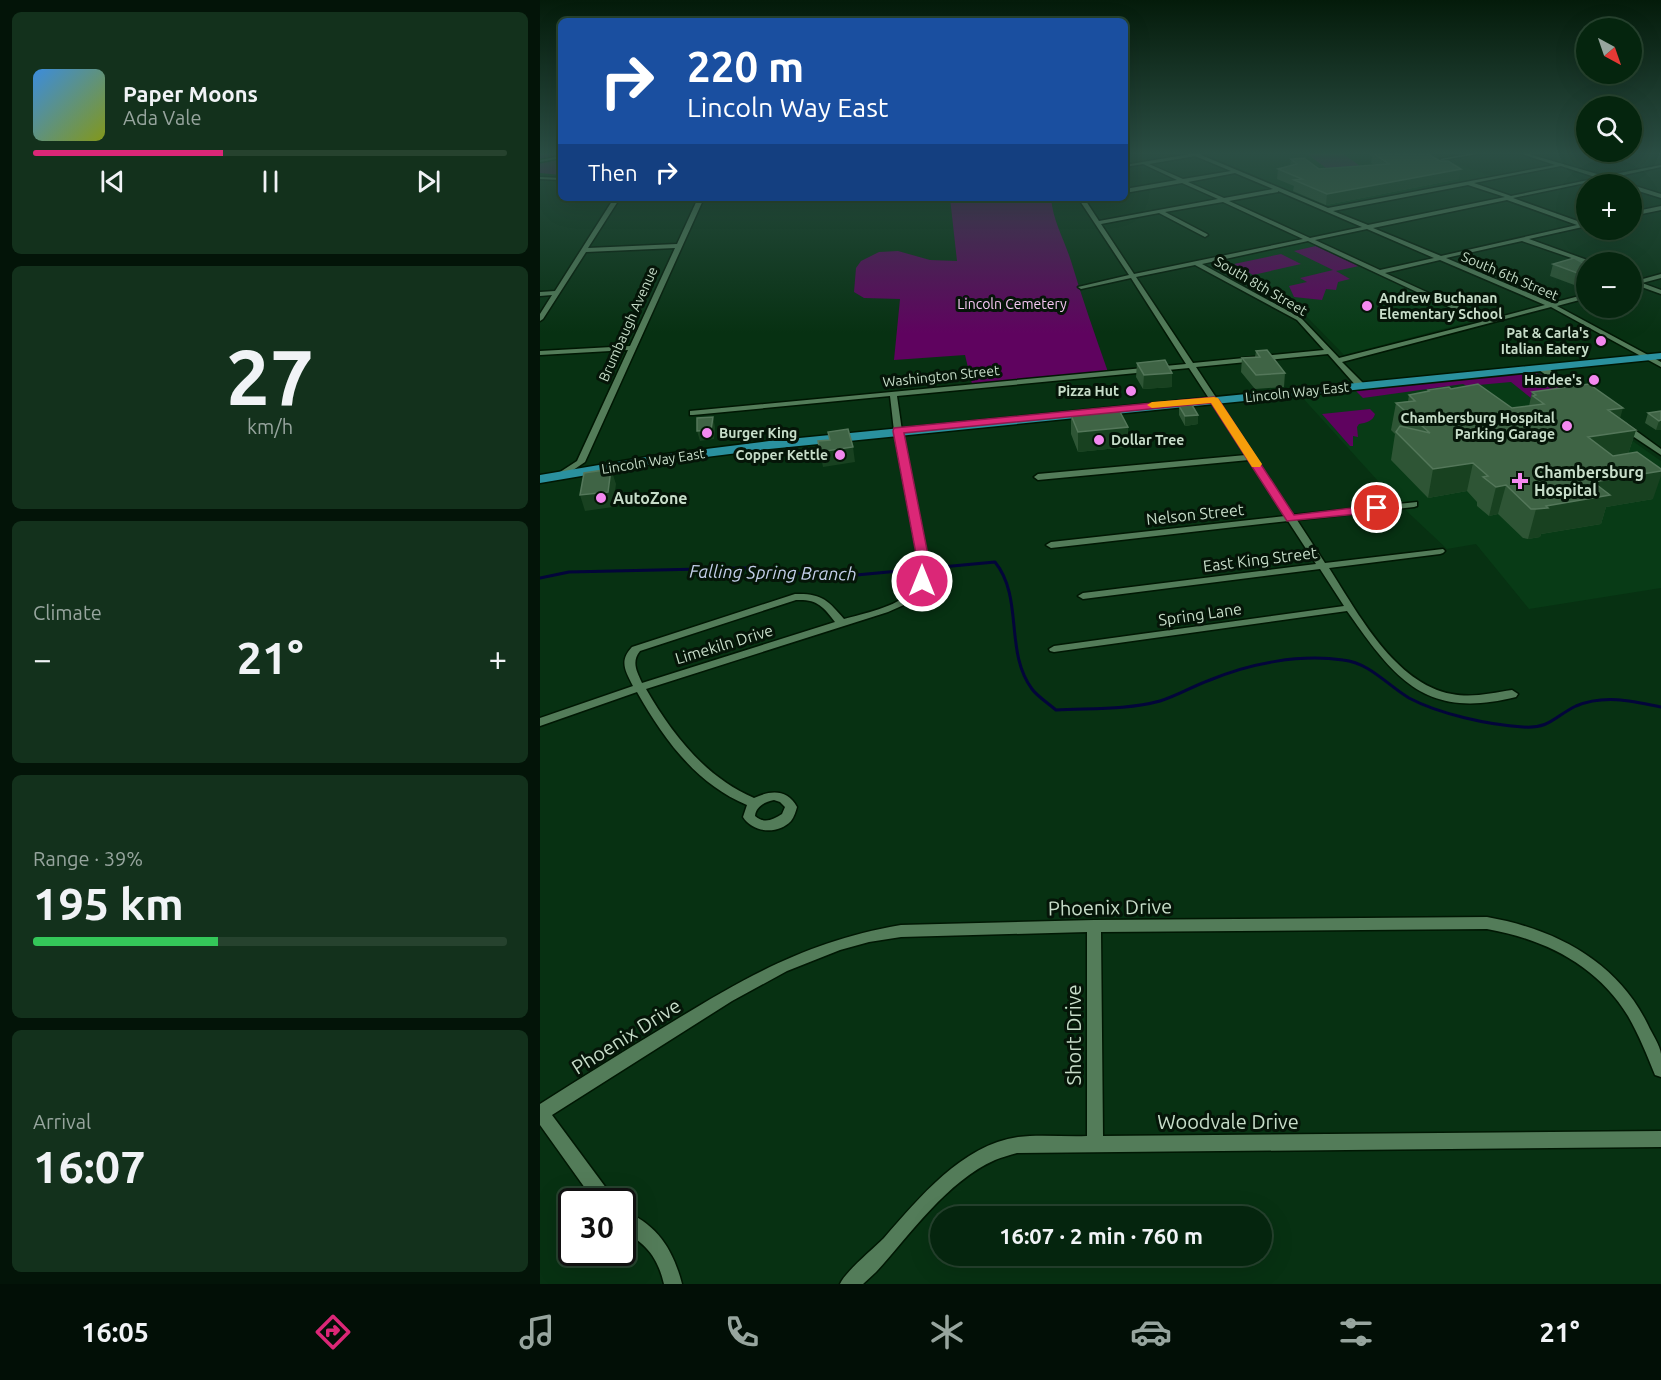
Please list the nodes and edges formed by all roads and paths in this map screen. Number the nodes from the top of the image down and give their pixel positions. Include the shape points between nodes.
1 (608, 213) edge
2 (694, 213) edge
3 (1092, 213) edge
4 (1155, 213) edge
5 (1162, 213) edge
6 (1253, 213) edge
7 (1332, 213) edge
8 (1436, 213) edge
9 (1554, 213) edge
10 (1576, 221) edge
11 (1098, 223) junction
12 (1576, 227) edge
13 (1365, 228) junction
14 (1205, 235) dead end
15 (1309, 239) junction
16 (1522, 239) junction
17 (678, 246) junction
18 (584, 250) junction
19 (1576, 258) edge
20 (1439, 259) junction
21 (1196, 263) junction
22 (1380, 272) junction
23 (1132, 276) junction
24 (1661, 276) edge
25 (1642, 280) edge
26 (1642, 285) edge
27 (1081, 287) dead end
28 (1661, 292) edge
29 (557, 293) junction
30 (540, 294) edge
31 (1576, 299) edge
32 (1551, 305) junction
33 (540, 319) edge
34 (1487, 322) junction
35 (631, 348) junction
36 (1330, 352) junction
37 (540, 353) edge
38 (1656, 357) edge
39 (1337, 360) junction
40 (1191, 365) junction
41 (1661, 365) edge
42 (1542, 368) junction
43 (1361, 386) junction
44 (893, 394) junction
45 (1214, 400) junction
46 (1589, 402) edge
47 (693, 413) dead end
48 (1616, 421) edge
49 (898, 431) junction
50 (1661, 453) edge
51 (1251, 456) junction
52 (581, 462) junction
53 (596, 470) junction
54 (560, 476) junction
55 (1038, 477) dead end
56 (540, 479) edge
57 (1414, 504) dead end
58 (1291, 519) junction
59 (1051, 545) dead end
60 (1440, 551) dead end
61 (1325, 566) junction
62 (1083, 597) dead end
63 (1350, 608) junction
64 (842, 624) junction
65 (1054, 649) dead end
66 (640, 688) junction
67 (1512, 694) dead end
68 (540, 722) edge
69 (754, 803) dead end
70 (1094, 926) junction
71 (1661, 1070) edge
72 (540, 1112) edge
73 (1661, 1139) edge
74 (1095, 1143) junction
75 (596, 1188) edge
76 (636, 1228) edge
77 (673, 1284) edge
78 (849, 1284) edge

1 - 18 street
2 - 17 street, Brumbaugh Avenue
3 - 11 street
4 - 11 street
5 - 14 street
6 - 15 street
7 - 13 street, South 6th Street
8 - 13 street
9 - 10 street
11 - 23 street
12 - 16 street
13 - 15 street
13 - 20 street, South 6th Street
15 - 21 street
15 - 22 street
16 - 19 street
16 - 20 street
17 - 18 street
17 - 35 street, Brumbaugh Avenue
18 - 29 street
20 - 22 street
20 - 32 street, South 6th Street
21 - 23 street
21 - 36 street, South 8th Street via 1299,319
22 - 34 street
23 - 27 street
23 - 40 street
24 - 25 street
26 - 28 street
29 - 30 street
29 - 33 street
31 - 32 street
32 - 34 street
32 - 38 street, South 6th Street
34 - 39 street
35 - 37 street
35 - 52 street, Brumbaugh Avenue
36 - 39 street, South 8th Street
36 - 40 street, Washington Street
38 - 41 street, South 6th Street
38 - 42 highway, Lincoln Way East
39 - 43 street, South 8th Street
40 - 44 street, Washington Street
40 - 45 street
42 - 43 highway, Lincoln Way East
42 - 46 street
43 - 45 highway, Lincoln Way East
44 - 47 street, Washington Street
44 - 49 street
45 - 49 highway, Lincoln Way East
45 - 51 street
48 - 50 street
49 - 53 highway, Lincoln Way East
49 - 64 street, Limekiln Drive via 925,570 915,593 902,602
51 - 55 street
51 - 58 street
52 - 53 street
52 - 54 street
53 - 54 highway, Lincoln Way East
54 - 56 highway, Lincoln Way East
57 - 58 street, Nelson Street via 1342,509
58 - 59 street, Nelson Street
58 - 61 street
60 - 61 street, East King Street
61 - 62 street, East King Street
61 - 63 street
63 - 65 street, Spring Lane
63 - 67 street via 1401,675 1421,688 1446,698 1474,700
64 - 66 street, Limekiln Drive
64 - 66 street via 820,598 795,597 636,650 629,664
66 - 68 street, Limekiln Drive
66 - 69 street via 674,741 697,766 739,797
70 - 71 street, Phoenix Drive via 1487,923 1522,930 1567,949 1611,984 1633,1011
70 - 72 street, Phoenix Drive via 901,931 870,934 830,946 745,984
70 - 74 street, Short Drive
72 - 75 street
73 - 74 street, Woodvale Drive
74 - 78 street, Woodvale Drive via 1017,1145 975,1161 951,1179
76 - 77 street via 655,1242 669,1266

